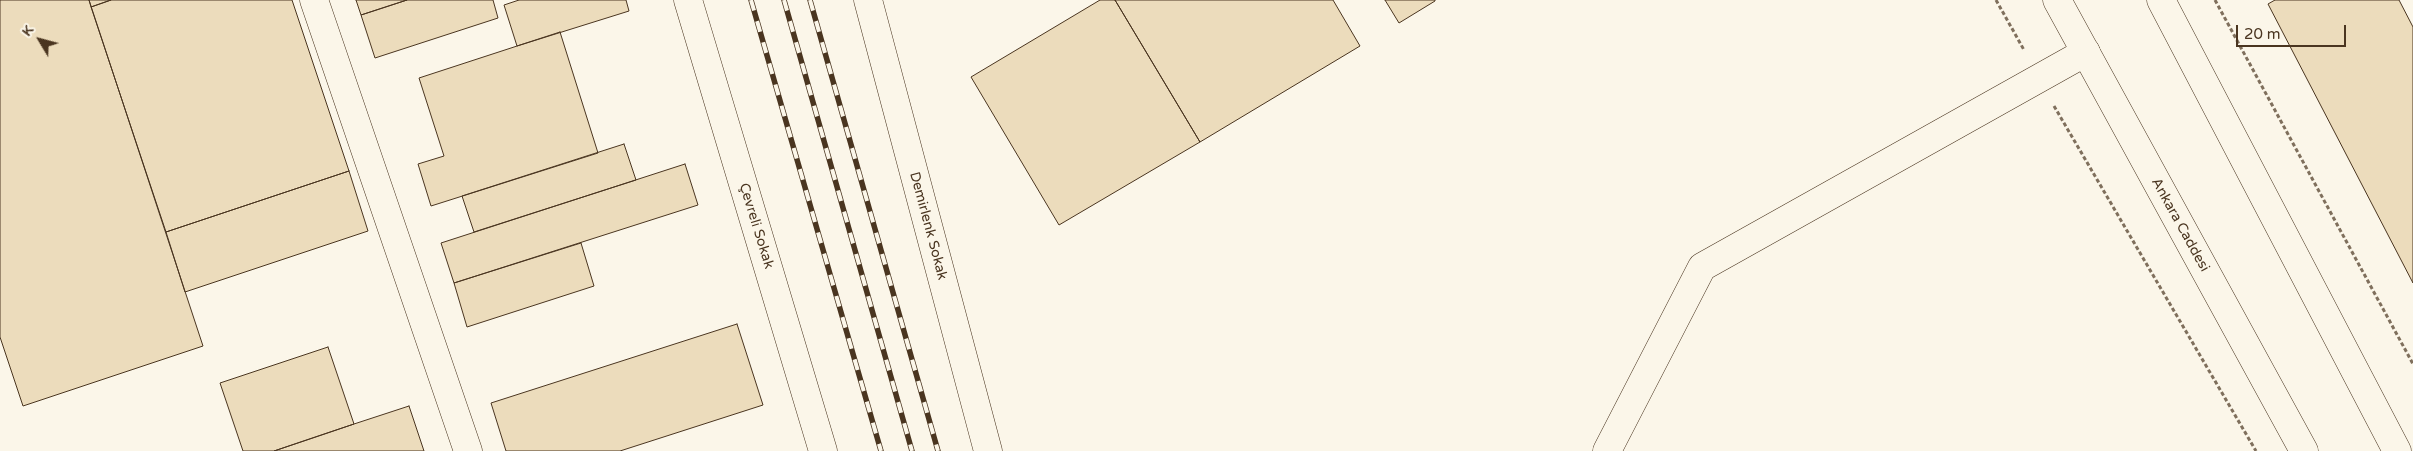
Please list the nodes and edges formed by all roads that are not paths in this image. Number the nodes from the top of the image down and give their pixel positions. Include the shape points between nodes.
1 (314, 0) edge
2 (688, 0) edge
3 (868, 0) edge
4 (2057, 0) edge
5 (2161, 0) edge
6 (2086, 52) junction
7 (468, 451) edge
8 (823, 451) edge
9 (988, 451) edge
10 (1607, 451) edge
11 (2304, 451) edge
12 (2398, 451) edge

1 - 7 street
2 - 8 street, Çevreli Sokak
3 - 9 street, Demirlenk Sokak
4 - 6 street, Ankara Caddesi
5 - 12 street
6 - 10 street via 1702,267
6 - 11 street, Ankara Caddesi

